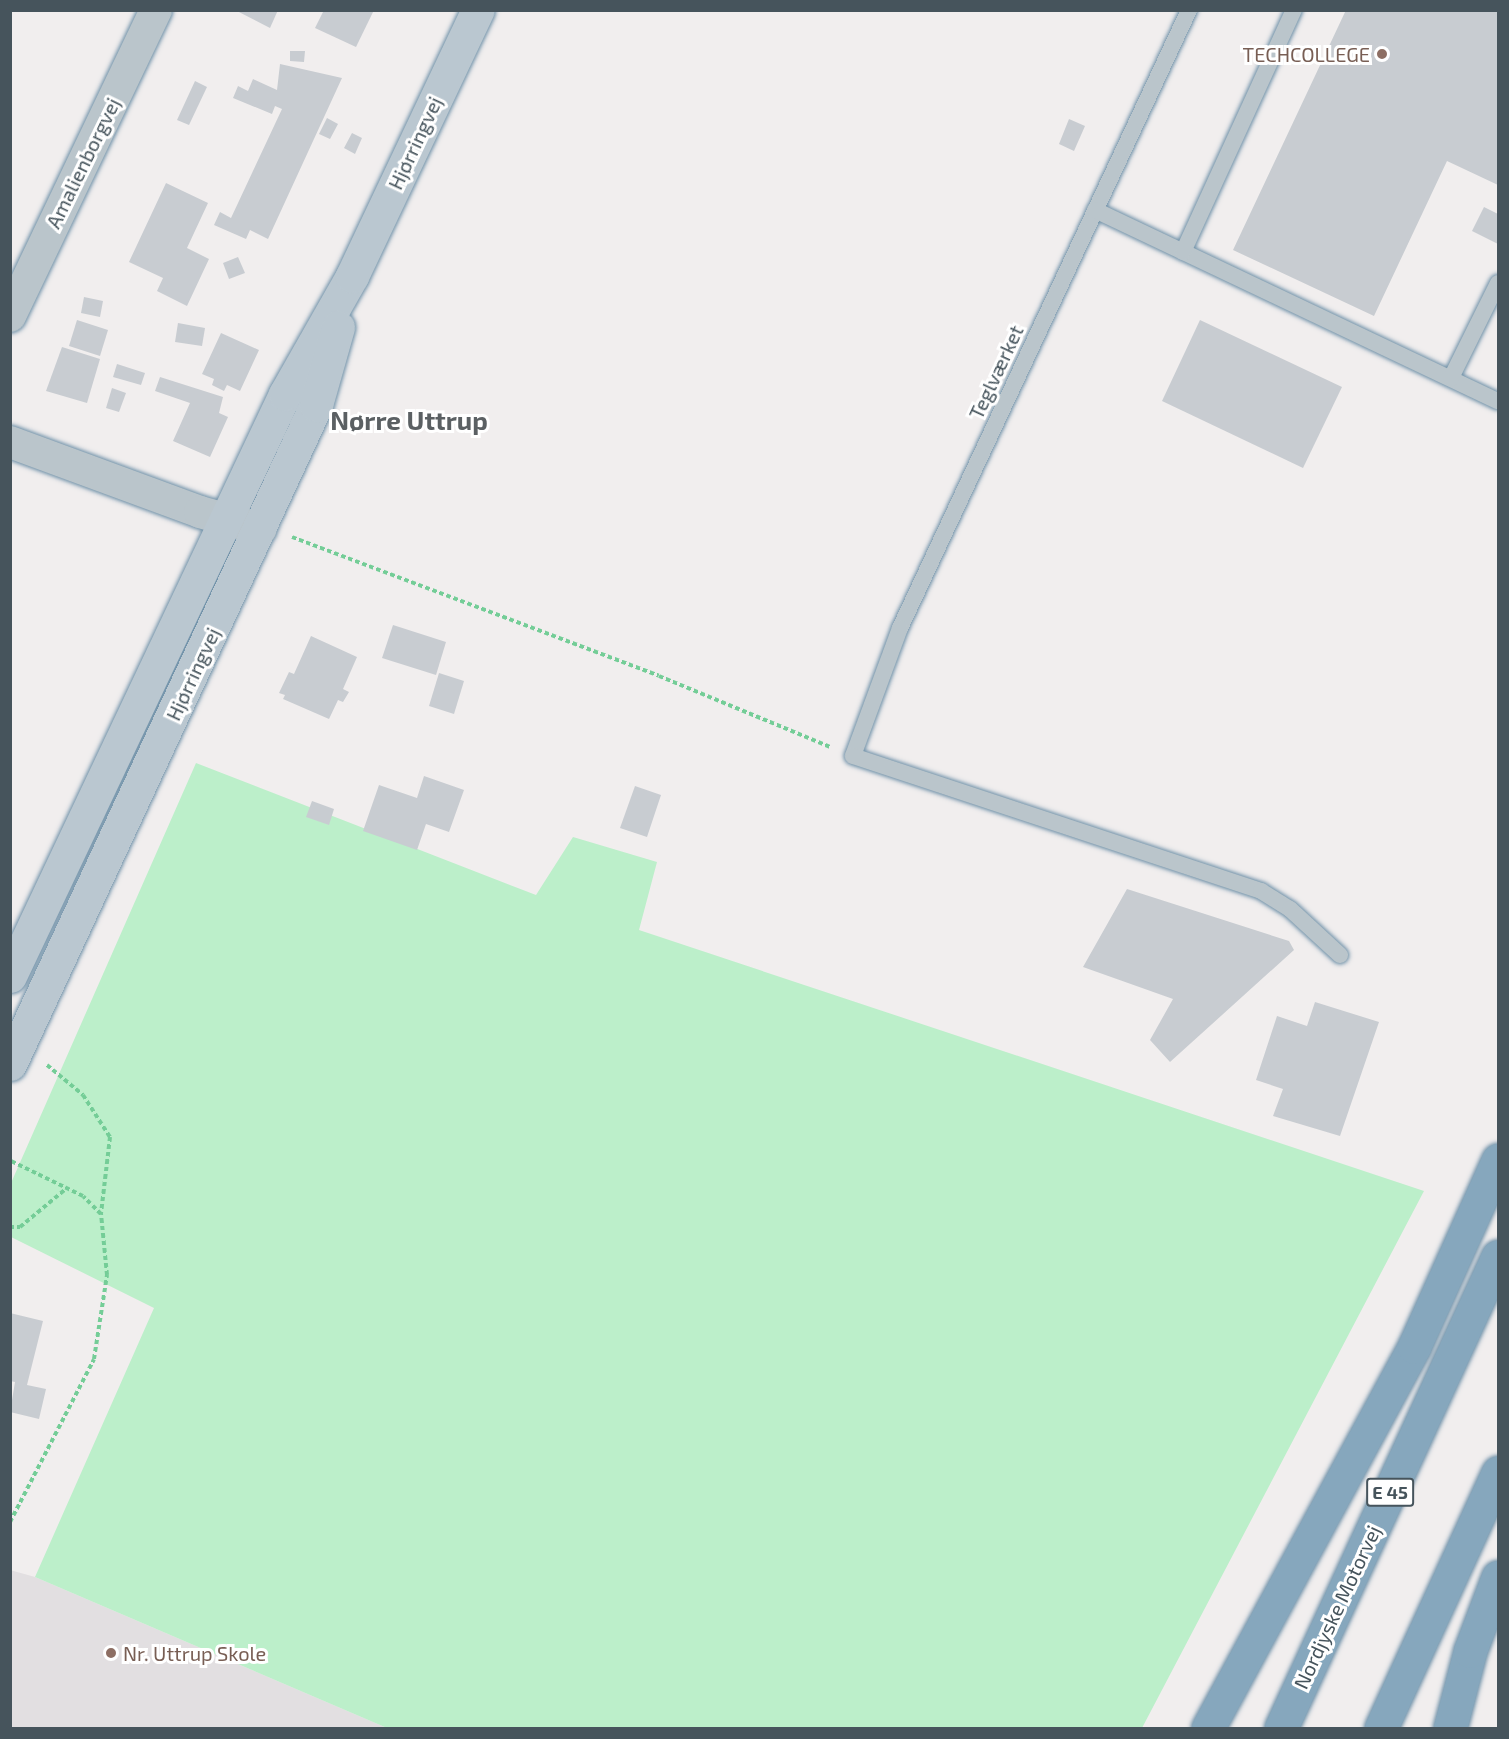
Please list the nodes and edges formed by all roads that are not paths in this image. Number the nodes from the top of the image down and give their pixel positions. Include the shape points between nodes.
1 (156, 10) edge
2 (478, 10) edge
3 (1189, 10) edge
4 (1294, 10) edge
5 (1095, 210) junction
6 (1183, 252) junction
7 (352, 276) junction
8 (1498, 283) edge
9 (10, 316) edge
10 (1451, 378) junction
11 (1498, 401) edge
12 (10, 442) edge
13 (226, 519) junction
14 (261, 529) junction
15 (1340, 955) dead end
16 (10, 976) edge
17 (14, 1057) edge
18 (1498, 1160) edge
19 (1498, 1256) edge
20 (1498, 1473) edge
21 (1498, 1577) edge
22 (1208, 1728) edge
23 (1281, 1728) edge
24 (1381, 1728) edge
25 (1450, 1728) edge

1 - 9 street, Amalienborgvej
2 - 7 main road, Hjørringvej
3 - 5 lane, Teglværket
4 - 6 lane
5 - 6 lane
5 - 15 lane, Teglværket via 900,627 853,756 1261,891 1290,909
6 - 10 lane
7 - 13 main road, Hjørringvej via 285,394
7 - 14 main road, Hjørringvej via 316,405
8 - 10 lane
10 - 11 lane
12 - 13 street
13 - 14 street
13 - 16 main road, Hjørringvej
14 - 17 main road, Hjørringvej
18 - 22 highway via 1413,1347
19 - 23 highway, Nordjyske Motorvej / E 45
20 - 24 highway
21 - 25 highway via 1470,1651

